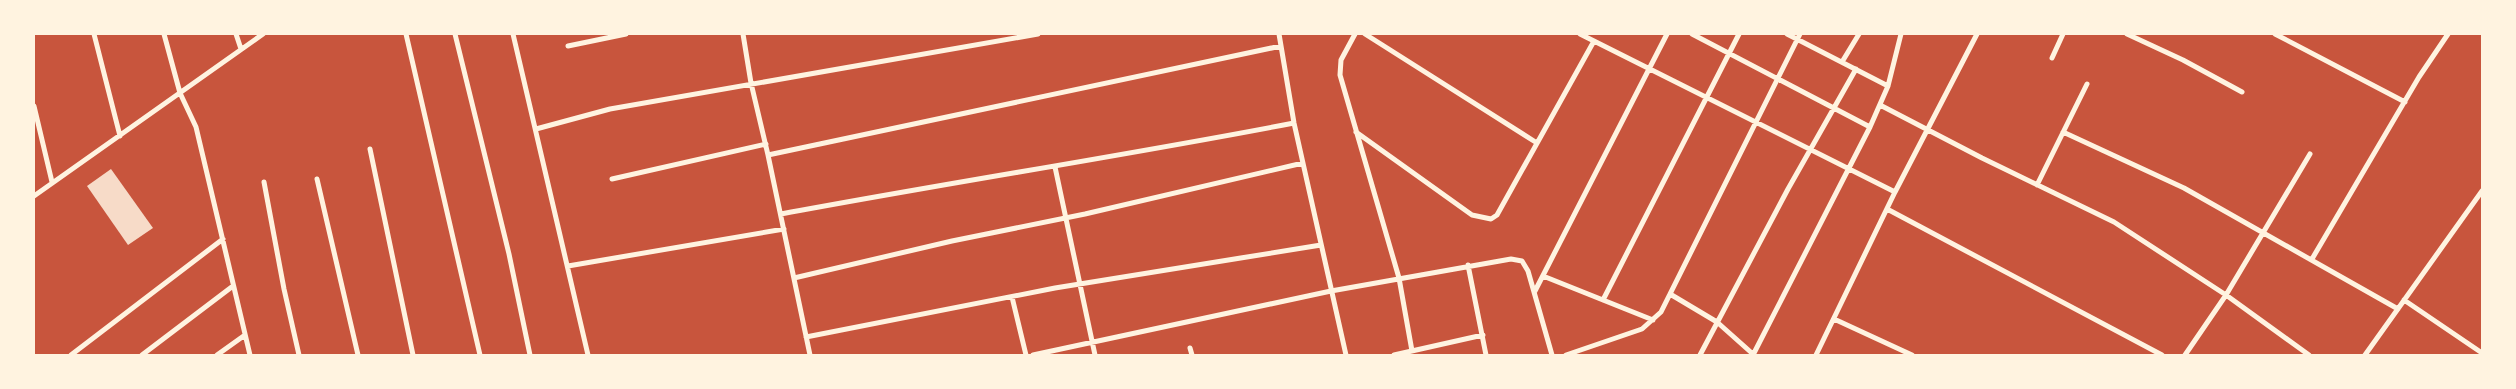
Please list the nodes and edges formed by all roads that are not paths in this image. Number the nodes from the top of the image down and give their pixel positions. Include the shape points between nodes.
1 (94, 34) edge
2 (164, 34) edge
3 (236, 34) edge
4 (262, 34) edge
5 (406, 34) edge
6 (455, 34) edge
7 (513, 34) edge
8 (626, 34) edge
9 (743, 34) edge
10 (1038, 34) edge
11 (1278, 34) edge
12 (1355, 34) edge
13 (1365, 34) edge
14 (1580, 34) edge
15 (1667, 34) edge
16 (1692, 34) edge
17 (1739, 34) edge
18 (1787, 34) edge
19 (1859, 34) edge
20 (1901, 34) edge
21 (1977, 34) edge
22 (2063, 34) edge
23 (2127, 34) edge
24 (2275, 34) edge
25 (2448, 34) edge
26 (1799, 37) edge
27 (1594, 41) junction
28 (568, 46) dead end
29 (1281, 46) junction
30 (240, 49) junction
31 (1729, 53) junction
32 (2052, 58) dead end
33 (1842, 62) junction
34 (1649, 68) junction
35 (1856, 69) junction
36 (1777, 78) junction
37 (751, 83) junction
38 (2087, 84) dead end
39 (1888, 86) junction
40 (2242, 92) dead end
41 (180, 93) junction
42 (1706, 97) junction
43 (2405, 102) junction
44 (1880, 105) junction
45 (34, 106) edge
46 (1835, 109) junction
47 (1756, 122) junction
48 (1294, 123) junction
49 (1870, 128) junction
50 (536, 129) junction
51 (1928, 129) junction
52 (1356, 132) junction
53 (2063, 132) junction
54 (120, 136) junction
55 (1537, 143) junction
56 (766, 144) junction
57 (370, 149) dead end
58 (1810, 150) junction
59 (2310, 154) dead end
60 (768, 155) junction
61 (1303, 163) junction
62 (1055, 167) junction
63 (1849, 168) junction
64 (317, 179) dead end
65 (612, 179) dead end
66 (52, 182) junction
67 (264, 182) dead end
68 (2037, 185) junction
69 (2482, 191) edge
70 (1895, 192) junction
71 (34, 196) edge
72 (2476, 198) junction
73 (2482, 202) edge
74 (1887, 209) junction
75 (781, 214) junction
76 (1065, 218) junction
77 (784, 229) junction
78 (2263, 232) junction
79 (223, 239) junction
80 (1321, 244) junction
81 (2312, 259) junction
82 (1468, 265) junction
83 (568, 266) junction
84 (1543, 276) junction
85 (794, 278) junction
86 (1399, 278) junction
87 (1080, 284) junction
88 (233, 286) junction
89 (1332, 291) junction
90 (1535, 291) junction
91 (1670, 294) junction
92 (2226, 296) junction
93 (1012, 297) junction
94 (1602, 300) junction
95 (2404, 300) junction
96 (2398, 309) junction
97 (1834, 319) junction
98 (1653, 320) junction
99 (1718, 322) junction
100 (245, 335) junction
101 (1483, 336) junction
102 (806, 337) junction
103 (1092, 341) junction
104 (1190, 348) dead end
105 (1412, 351) junction
106 (2482, 353) edge
107 (71, 355) edge
108 (142, 355) edge
109 (217, 355) edge
110 (250, 355) edge
111 (299, 355) edge
112 (358, 355) edge
113 (413, 355) edge
114 (480, 355) edge
115 (530, 355) edge
116 (588, 355) edge
117 (810, 355) edge
118 (1026, 355) edge
119 (1033, 355) edge
120 (1095, 355) edge
121 (1192, 355) edge
122 (1346, 355) edge
123 (1394, 355) edge
124 (1486, 355) edge
125 (1552, 355) edge
126 (1566, 355) edge
127 (1700, 355) edge
128 (1754, 355) edge
129 (1816, 355) edge
130 (1912, 355) edge
131 (2162, 355) edge
132 (2185, 355) edge
133 (2309, 355) edge
134 (2365, 355) edge

1 - 54 street
2 - 41 street
3 - 30 street
4 - 30 street
5 - 114 street
6 - 115 street via 509,254
7 - 50 street
8 - 28 street
9 - 37 street
10 - 37 street
11 - 29 street
12 - 52 street via 1341,60 1340,75
13 - 55 street
14 - 27 street
15 - 34 street
16 - 31 street
17 - 31 street
18 - 26 street
19 - 33 street
20 - 39 street
21 - 51 street
22 - 32 street
23 - 40 street
24 - 43 street
25 - 43 street
26 - 33 street
26 - 36 street
27 - 34 street
27 - 55 street
29 - 48 street
29 - 60 street
30 - 41 street
31 - 36 street
31 - 42 street
33 - 35 street
34 - 42 street
34 - 84 street
35 - 39 street
35 - 46 street
36 - 46 street
36 - 47 street
37 - 50 street via 610,109
37 - 56 street
38 - 53 street
39 - 44 street
41 - 54 street
41 - 79 street via 196,127
42 - 47 street
42 - 94 street
43 - 81 street
44 - 49 street
44 - 51 street
45 - 66 street
46 - 49 street
46 - 58 street
47 - 58 street
47 - 91 street
48 - 61 street
48 - 62 street
49 - 63 street
50 - 83 street
51 - 68 street
51 - 70 street
52 - 55 street via 1472,215 1490,220 1497,215
52 - 86 street
53 - 68 street
53 - 78 street via 2184,188
54 - 66 street
56 - 60 street
56 - 65 street
57 - 113 street
58 - 63 street
58 - 99 street
59 - 78 street
60 - 75 street
61 - 76 street
61 - 80 street
62 - 75 street via 985,176
62 - 76 street
63 - 70 street
63 - 128 street
64 - 112 street
66 - 71 street
67 - 111 street
68 - 92 street via 2114,222
69 - 72 street
70 - 74 street
72 - 73 street
72 - 95 street
74 - 97 street
74 - 131 street
75 - 77 street
76 - 85 street
76 - 87 street
77 - 83 street
77 - 85 street
78 - 81 street
78 - 92 street
79 - 88 street
79 - 107 street
80 - 87 street
80 - 89 street
81 - 96 street
82 - 86 street
82 - 90 street via 1511,259 1522,261
82 - 101 street
83 - 116 street
84 - 90 street
84 - 94 street
85 - 102 street
86 - 89 street
86 - 105 street
87 - 93 street
87 - 103 street
88 - 100 street
88 - 108 street
89 - 103 street
89 - 122 street
90 - 125 street
91 - 98 street
91 - 99 street
92 - 132 street
92 - 133 street
93 - 102 street
93 - 118 street
94 - 98 street
95 - 96 street
95 - 106 street
96 - 134 street
97 - 129 street
97 - 130 street
98 - 126 street via 1626,336
99 - 127 street
99 - 128 street
100 - 109 street
100 - 110 street
101 - 105 street
101 - 124 street
102 - 117 street
103 - 119 street
103 - 120 street
104 - 121 street
105 - 123 street

